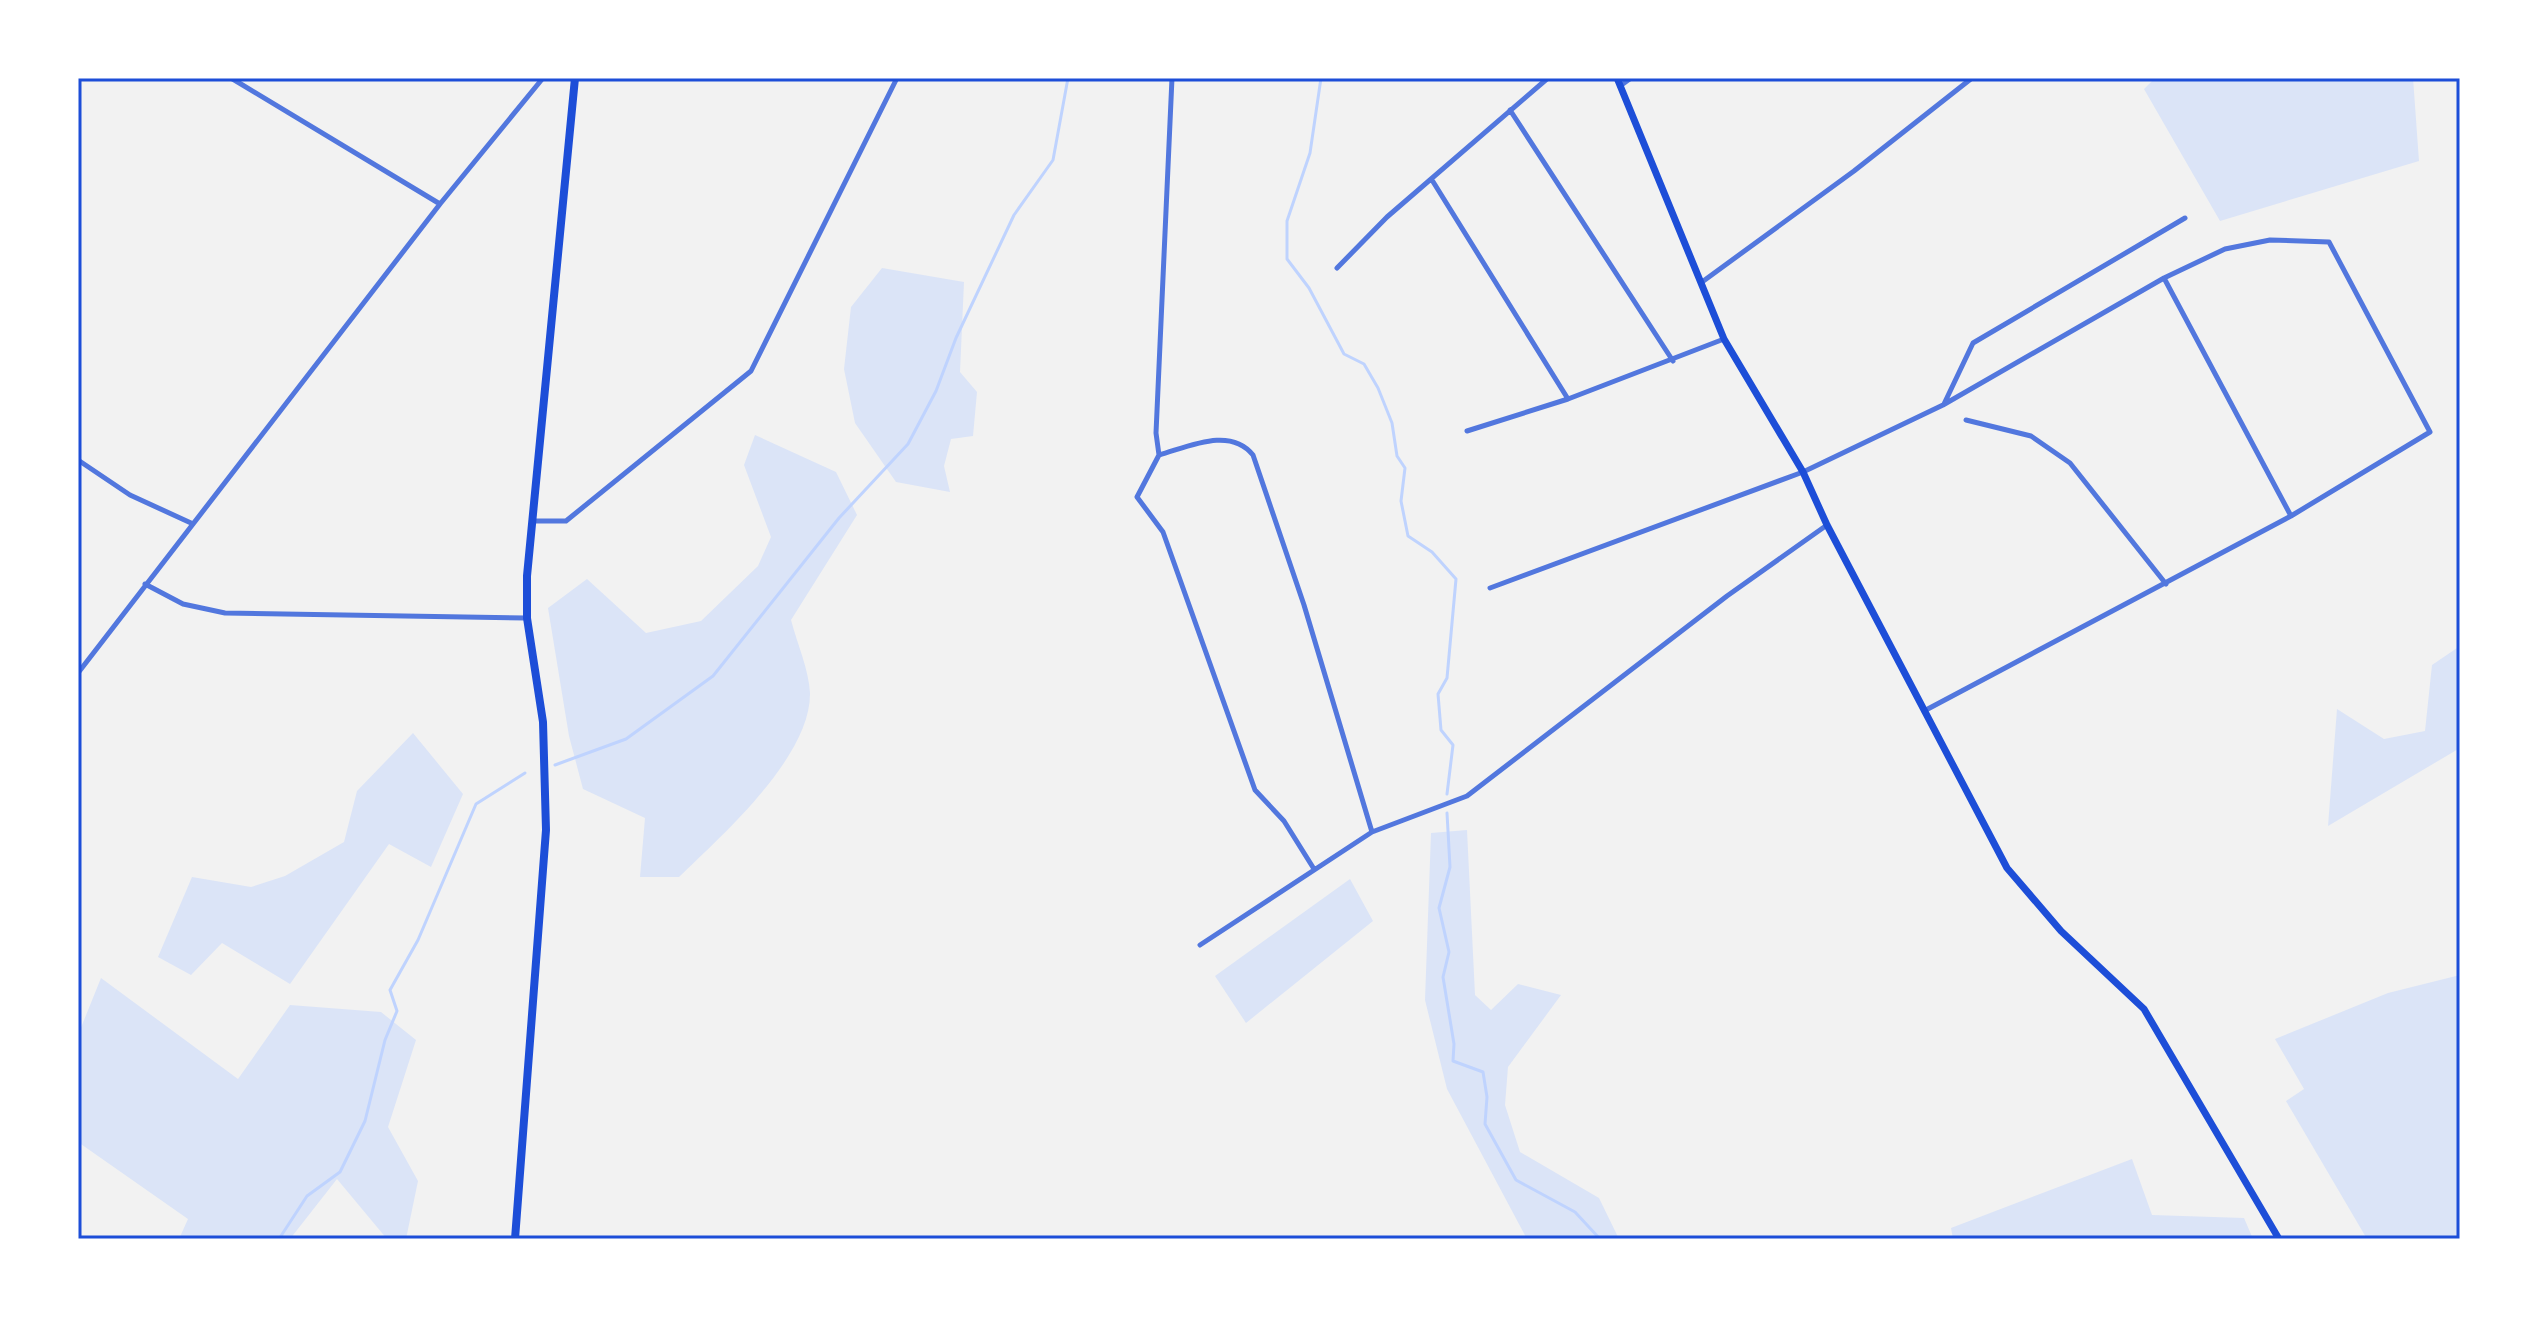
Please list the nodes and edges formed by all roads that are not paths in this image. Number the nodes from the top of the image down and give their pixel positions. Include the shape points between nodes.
1 (231, 78) edge
2 (543, 78) edge
3 (575, 78) edge
4 (897, 78) edge
5 (1172, 78) edge
6 (1548, 78) edge
7 (1631, 78) edge
8 (1972, 78) edge
9 (1619, 82) edge
10 (1510, 110) junction
11 (1432, 180) junction
12 (440, 204) junction
13 (2185, 218) dead end
14 (1337, 268) dead end
15 (2164, 278) junction
16 (1702, 282) junction
17 (1724, 339) junction
18 (1673, 361) junction
19 (1568, 399) junction
20 (1943, 405) junction
21 (1966, 420) dead end
22 (1467, 431) dead end
23 (1159, 455) junction
24 (78, 460) edge
25 (1803, 472) junction
26 (2291, 516) junction
27 (532, 521) junction
28 (191, 523) junction
29 (1827, 525) junction
30 (145, 584) junction
31 (2166, 584) junction
32 (1490, 588) dead end
33 (527, 618) junction
34 (78, 673) edge
35 (1924, 711) junction
36 (1372, 832) junction
37 (1314, 869) junction
38 (1200, 945) dead end
39 (515, 1239) edge
40 (2279, 1239) edge

1 - 12 street
2 - 12 street
3 - 27 main road
4 - 27 street via 751,371 566,521
5 - 23 street
6 - 10 street
7 - 9 street
8 - 16 street
9 - 16 main road
10 - 11 street
10 - 18 street
11 - 14 street
11 - 19 street
12 - 28 street
13 - 20 street via 1973,343
15 - 20 street
15 - 26 street
15 - 26 street via 2225,249 2270,240 2329,242 2430,432
16 - 17 main road
17 - 18 street
17 - 25 main road
18 - 19 street
19 - 22 street
20 - 25 street
21 - 31 street via 2031,436 2070,463
23 - 36 street via 1215,439 1245,445 1253,455
23 - 37 street via 1137,497 1163,532 1255,790 1284,821
24 - 28 street via 130,495
25 - 29 main road
25 - 32 street
26 - 31 street
27 - 33 main road
28 - 30 street
29 - 35 main road
29 - 36 street via 1467,796
30 - 33 street via 183,604 225,613
30 - 34 street
31 - 35 street
33 - 39 main road via 543,722 546,830
35 - 40 main road via 2007,868 2061,931 2144,1009
36 - 37 street
37 - 38 street

